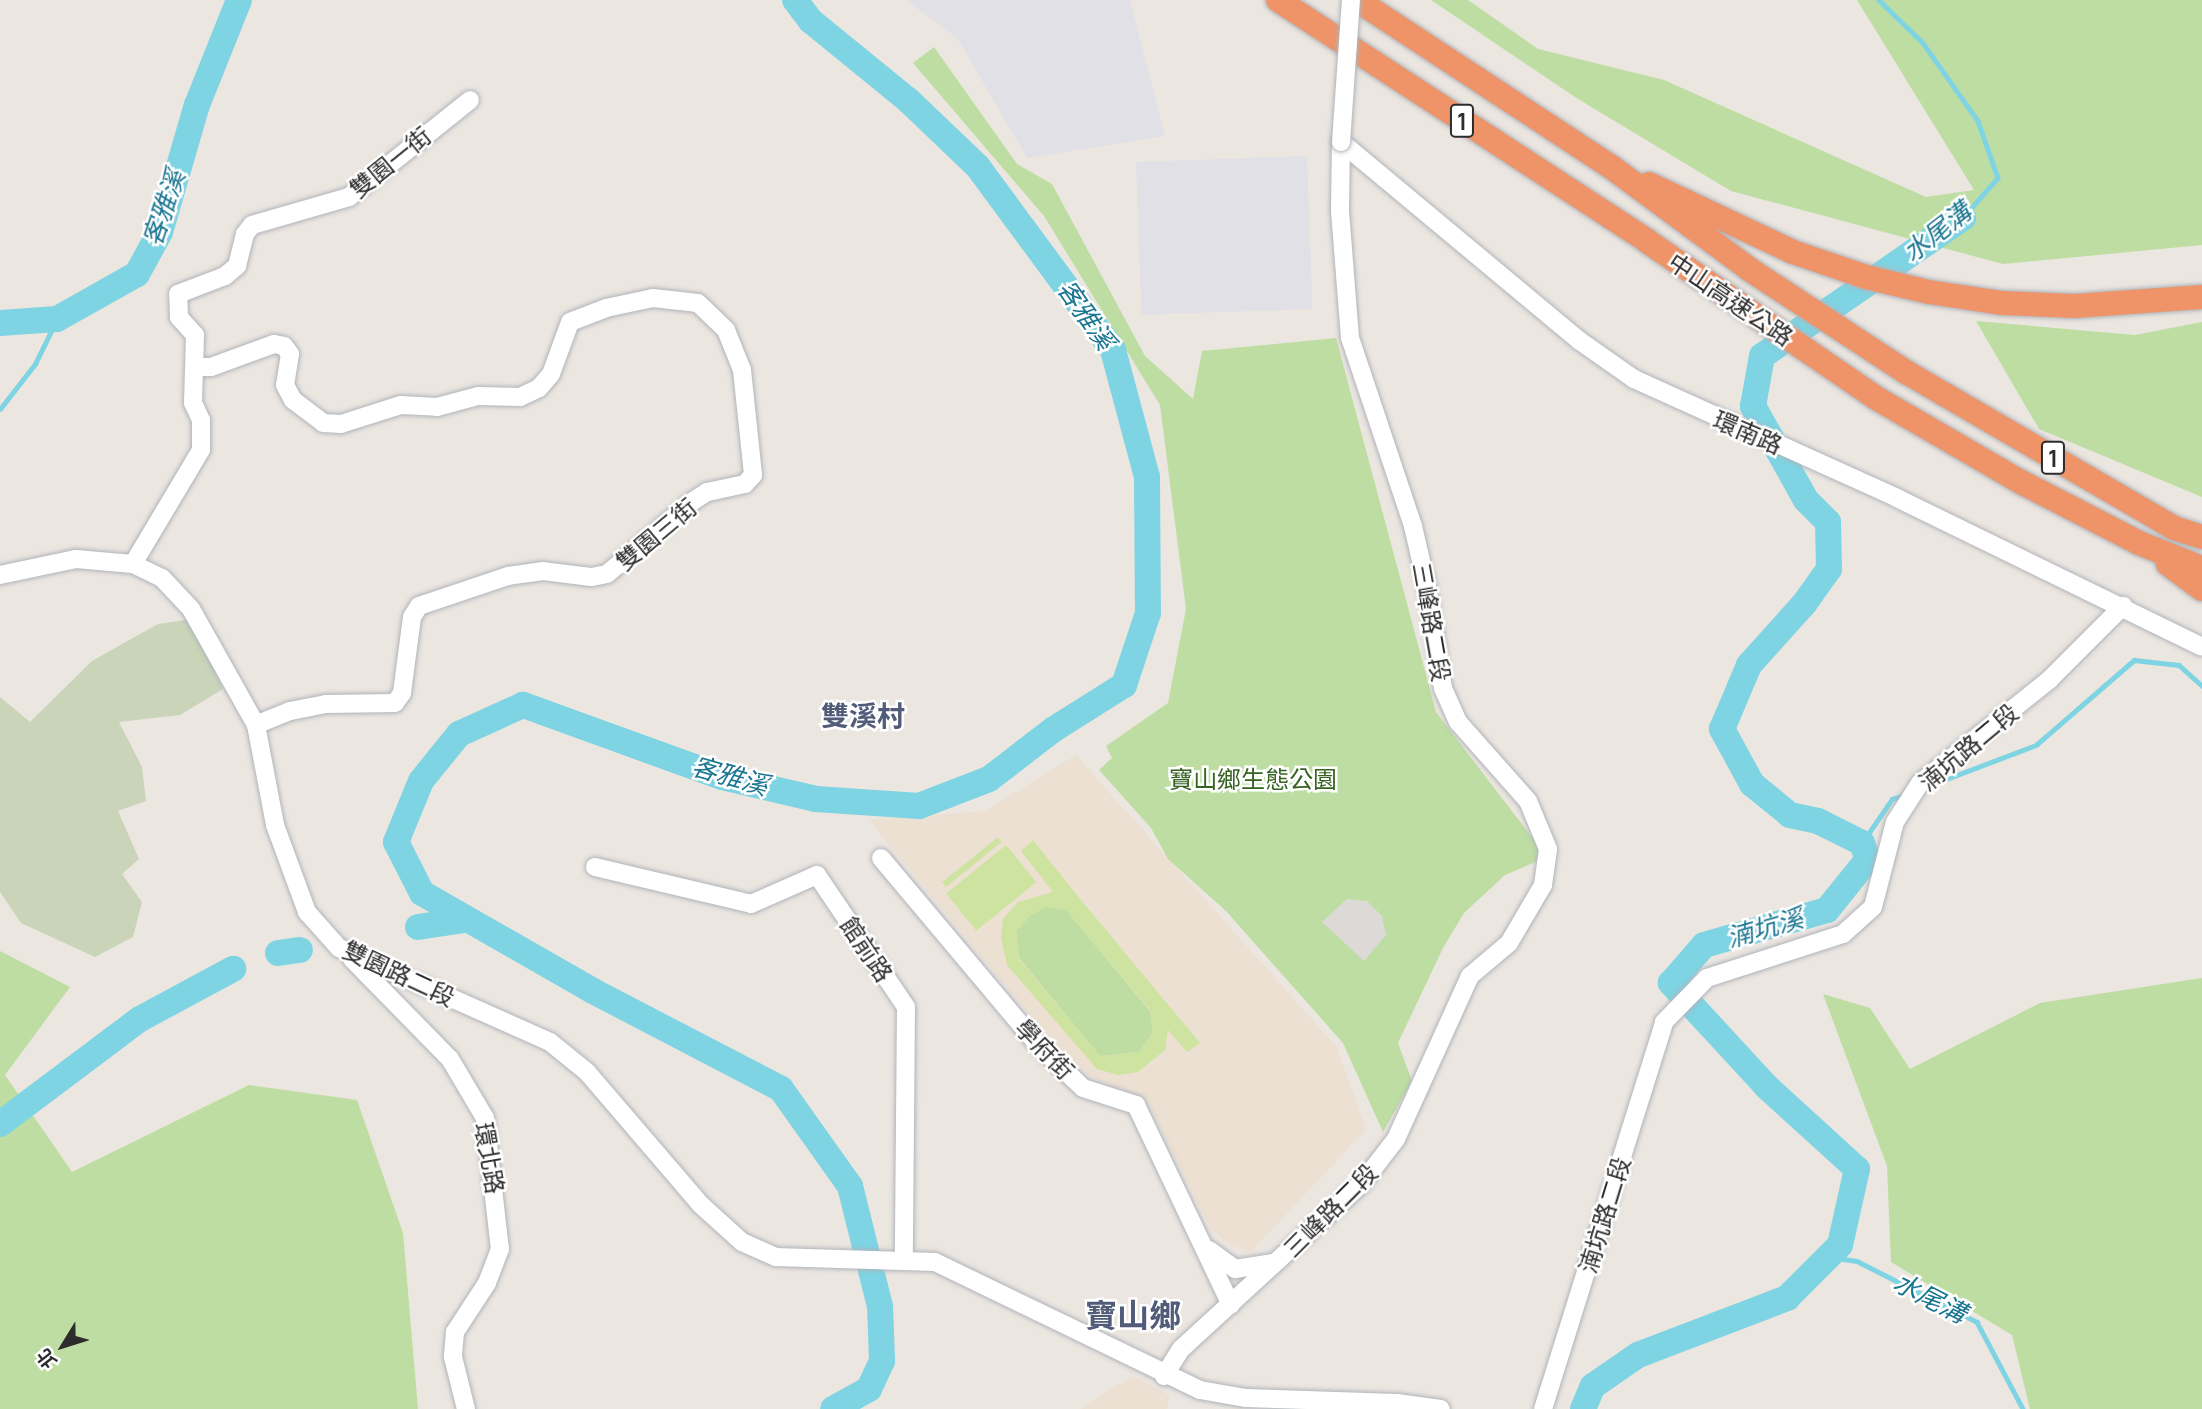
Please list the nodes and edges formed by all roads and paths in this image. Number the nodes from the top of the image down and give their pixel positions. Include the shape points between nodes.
1 (1278, 0) edge
2 (1351, 0) edge
3 (1357, 0) edge
4 (470, 100) dead end
5 (1341, 142) junction
6 (1610, 166) junction
7 (2202, 297) edge
8 (196, 367) junction
9 (2202, 537) edge
10 (2139, 543) junction
11 (133, 564) junction
12 (2202, 568) edge
13 (0, 575) edge
14 (2202, 589) edge
15 (2123, 606) junction
16 (2202, 647) edge
17 (256, 725) junction
18 (881, 858) dead end
19 (595, 867) dead end
20 (339, 948) junction
21 (1198, 1234) junction
22 (904, 1258) junction
23 (1280, 1260) junction
24 (1231, 1305) junction
25 (1164, 1376) junction
26 (1245, 1403) edge
27 (466, 1409) edge
28 (1441, 1409) edge
29 (1543, 1409) edge

1 - 10 highway, 中山高速公路 / 1 via 1647,241 1876,398 2021,482
2 - 5 street, 三峰路二段, bridge
3 - 6 highway, 中山高速公路 / 1
4 - 8 street, 雙園一街 via 349,197 252,225 237,266 225,276 178,294 179,317 195,335
5 - 15 street, 環南路 via 1580,341 1634,379
5 - 23 street, 三峰路二段 via 1340,211 1350,338 1413,526 1429,591 1443,688 1458,722 1528,801 1548,849 1543,885 1527,918 1509,943 1470,976 1396,1139 1362,1184
6 - 7 highway via 1793,252 1866,277 2002,303 2075,306
6 - 9 highway, 中山高速公路 / 1 via 1697,233 1906,372 2174,528
8 - 11 street, 雙園一街 via 194,402 201,420 201,450
8 - 17 street, 雙園三街 via 211,367 274,344 284,346 290,354 285,385 293,400 323,423 351,422 401,405 437,407 478,396 520,397 540,388 551,374 570,322 653,298 698,303 726,330 742,370 753,475 745,484 706,492 607,575 543,571 508,576 419,606 412,617 406,678 395,703 326,704 290,711
10 - 12 highway, 中山高速公路 / 1
10 - 14 highway
11 - 13 street, 雙園路二段 via 76,559
11 - 17 street, 雙園路二段 via 162,578 191,609
15 - 16 street, 環南路
15 - 29 street, 湳坑路二段 via 2049,680 1920,783 1895,821 1873,907 1843,934 1707,978 1664,1022
17 - 20 street, 雙園路二段 via 281,846 307,912
18 - 21 street, 學府街 via 1038,1045 1083,1088 1136,1105
19 - 22 street, 館前路 via 751,904 817,876 906,1007
20 - 22 street, 雙園路二段 via 550,1042 587,1072 701,1205 742,1242 776,1257
20 - 27 street, 環北路 via 442,1050 485,1118 500,1249 487,1283 455,1332 453,1357
21 - 23 street, 學府街 via 1215,1259 1235,1269 1259,1269
21 - 24 street, 學府街
22 - 25 street via 935,1262 965,1273
23 - 24 street, 三峰路二段
24 - 25 street, 三峰路二段 via 1181,1349
25 - 26 street
26 - 28 street via 1397,1403

